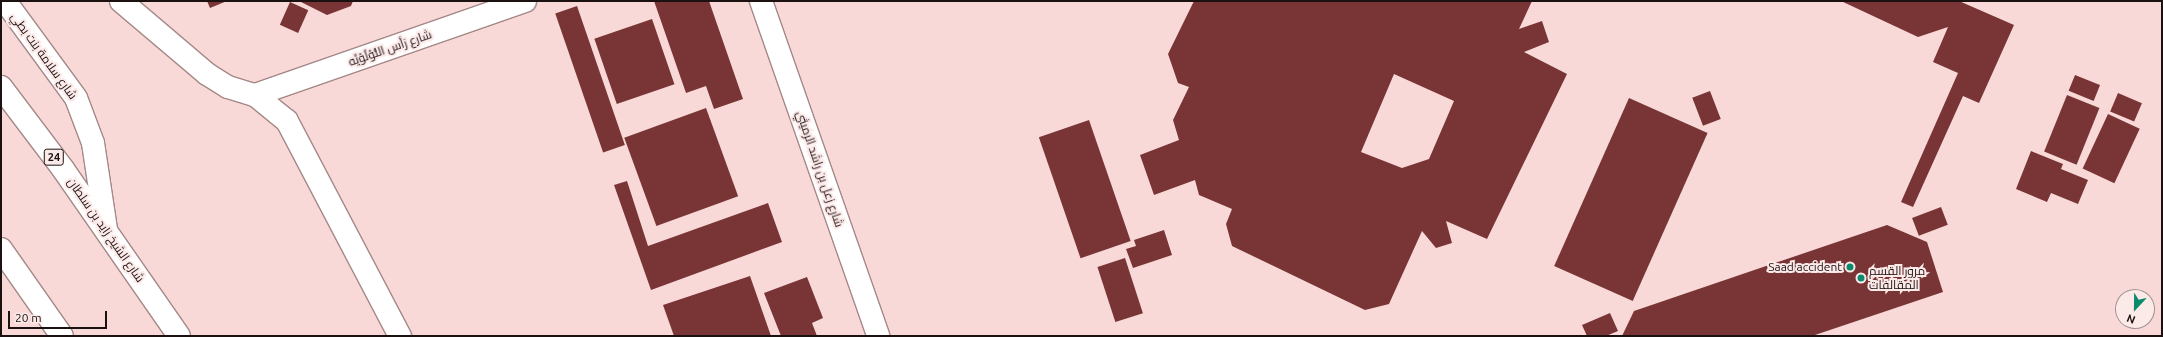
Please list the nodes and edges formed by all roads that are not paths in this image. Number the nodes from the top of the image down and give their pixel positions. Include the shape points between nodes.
1 (5, 1) edge
2 (121, 1) edge
3 (525, 1) edge
4 (761, 1) edge
5 (1, 88) edge
6 (255, 95) junction
7 (106, 229) junction
8 (1, 249) edge
9 (62, 336) edge
10 (179, 336) edge
11 (400, 336) edge
12 (878, 336) edge

1 - 7 main road, شارع سلامة بنت بطي via 76,98 93,143
2 - 6 main road via 207,74 228,87
3 - 6 main road, شارع رَأس اللُّؤلُؤيَّه
4 - 12 main road, شارع زعل بن راشد الرميثي
5 - 7 main road, شارع الشيخ زايد بن سلطان / 24
6 - 11 main road via 287,121 302,145
7 - 10 main road, شارع الشيخ زايد بن سلطان / 24
8 - 9 main road

